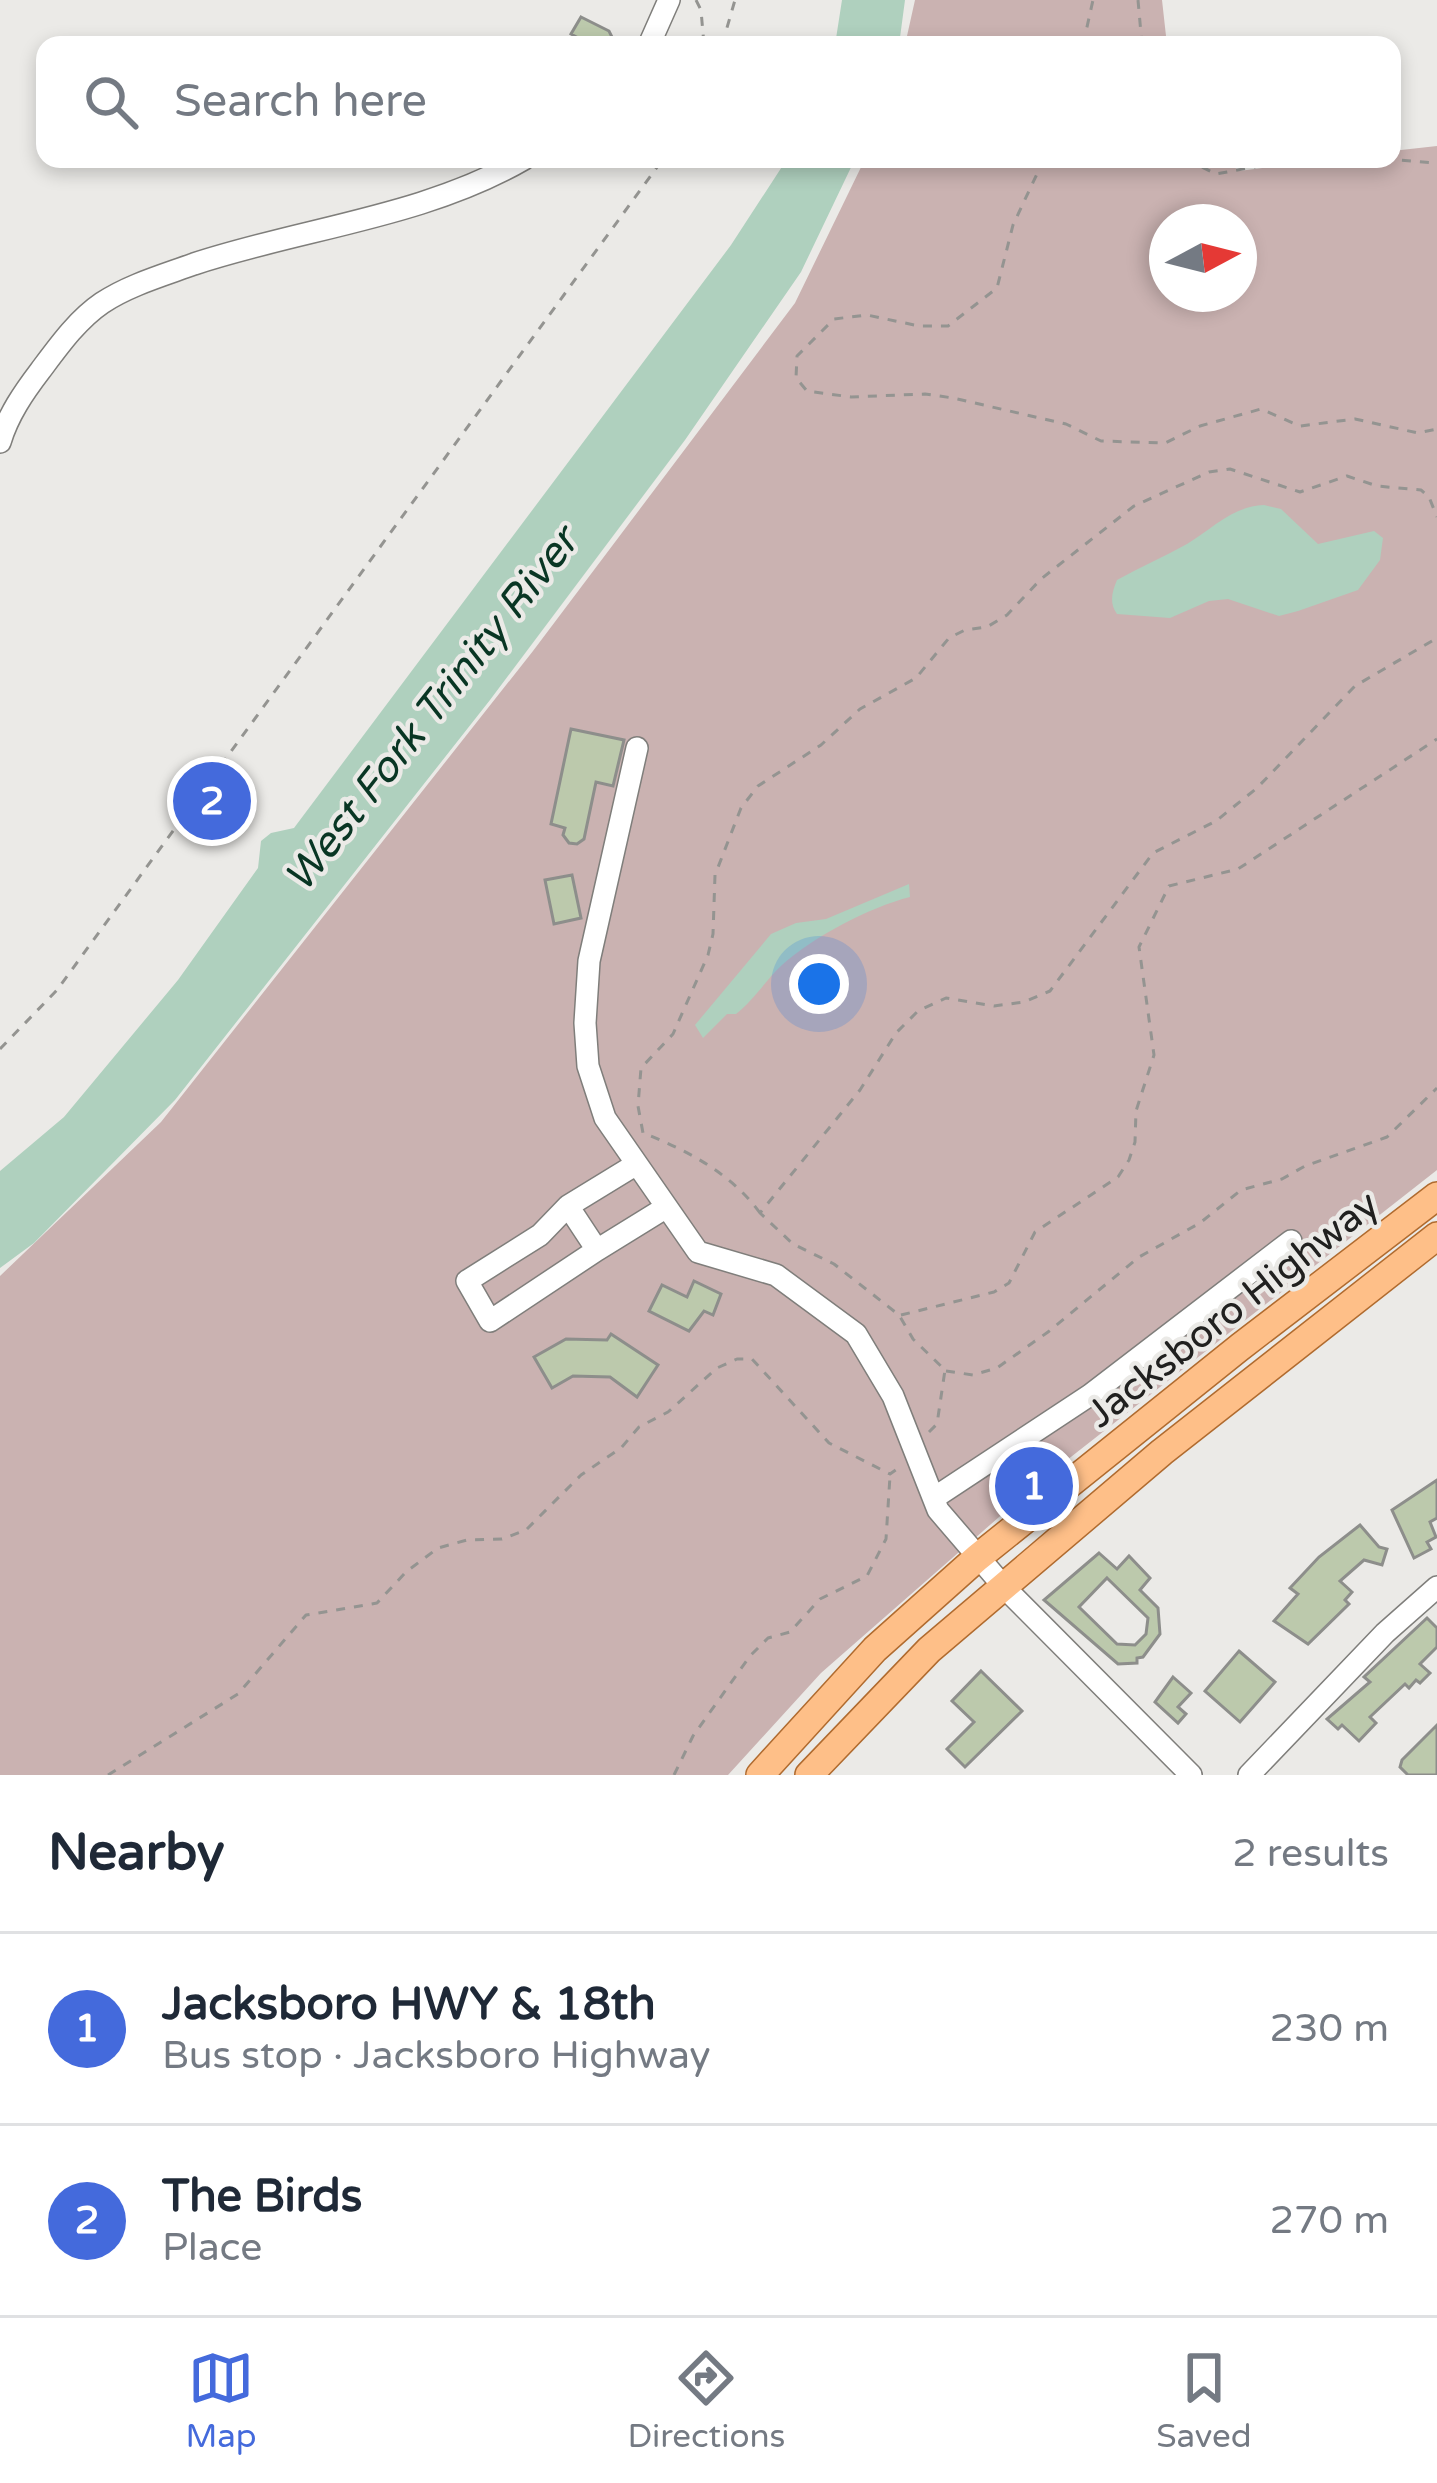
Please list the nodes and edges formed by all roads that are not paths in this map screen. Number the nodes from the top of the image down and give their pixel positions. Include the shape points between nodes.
1 (669, 0) edge
2 (654, 36) edge
3 (508, 168) edge
4 (0, 442) edge
5 (637, 748) dead end
6 (635, 1165) junction
7 (1437, 1196) edge
8 (568, 1206) junction
9 (665, 1208) junction
10 (1437, 1236) edge
11 (1291, 1241) dead end
12 (597, 1250) junction
13 (934, 1498) junction
14 (977, 1558) junction
15 (1004, 1587) junction
16 (1437, 1587) edge
17 (760, 1775) edge
18 (809, 1775) edge
19 (1191, 1775) edge
20 (1249, 1775) edge

1 - 2 street
3 - 4 street via 435,199 255,244 101,304 22,394
5 - 6 street via 589,961 585,1023 605,1118
6 - 8 street
6 - 9 street
7 - 14 main road, Jacksboro Highway
8 - 12 street
8 - 12 street via 540,1235 467,1281 490,1322
9 - 12 street
9 - 13 street via 698,1252 776,1275 856,1334 893,1396
10 - 15 main road, Jacksboro Highway
11 - 13 street via 1090,1395
13 - 14 street
14 - 15 street
14 - 17 main road, Jacksboro Highway via 875,1649
15 - 18 main road, Jacksboro Highway via 892,1685
15 - 19 street
16 - 20 street

